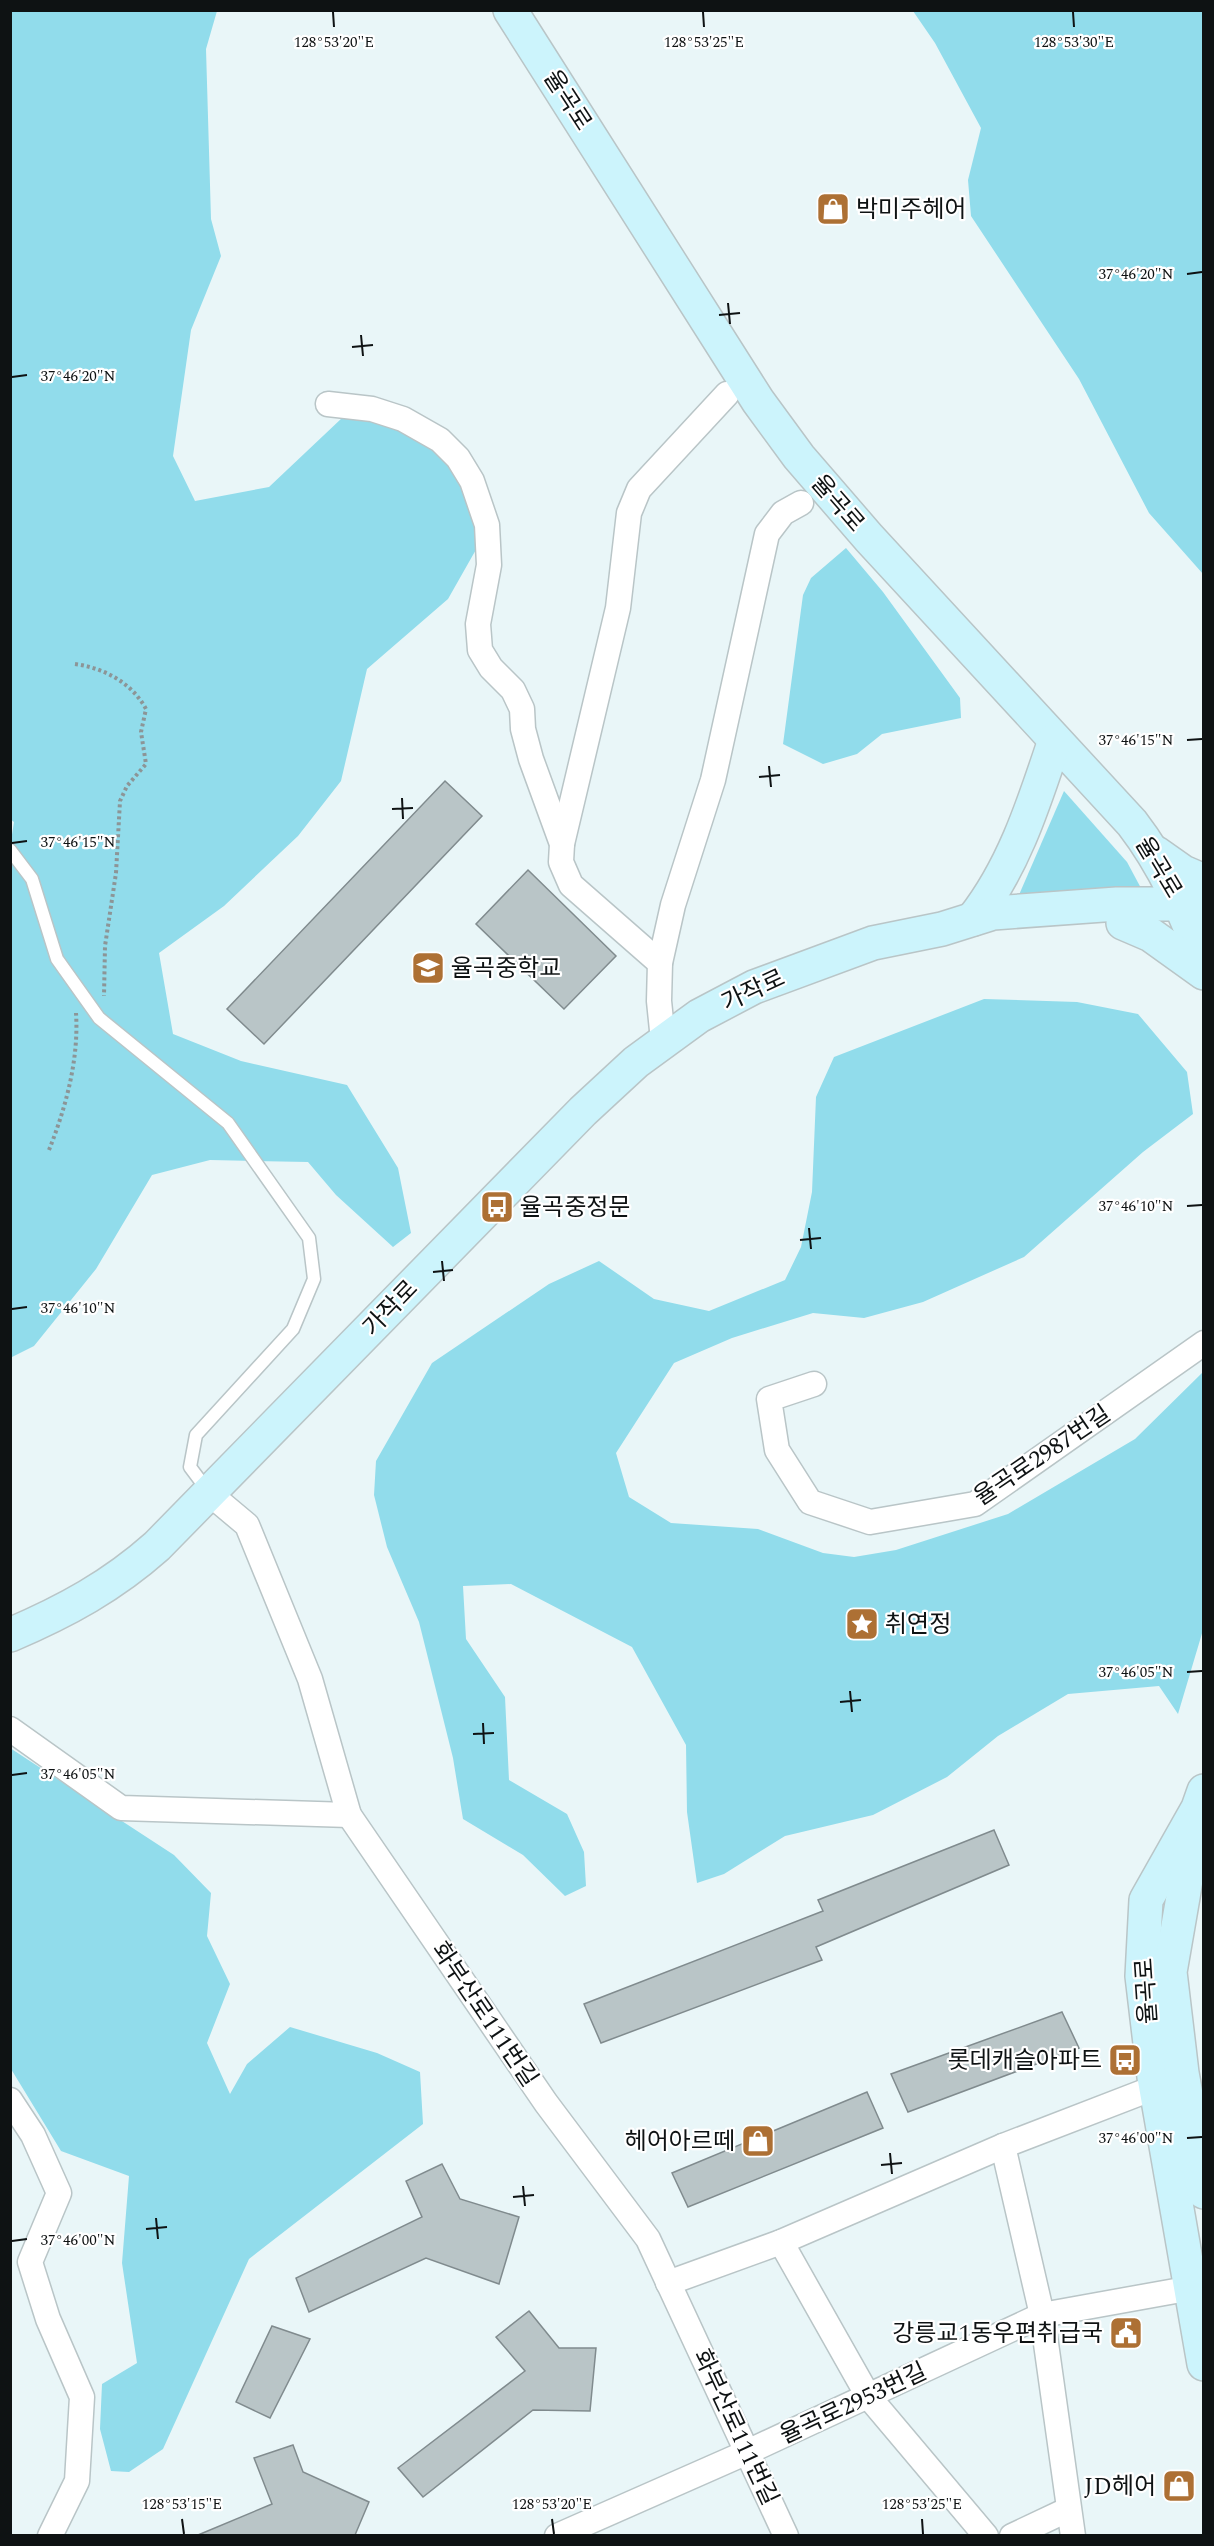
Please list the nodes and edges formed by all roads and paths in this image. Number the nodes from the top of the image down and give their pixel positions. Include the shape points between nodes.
1 (510, 10) edge
2 (727, 394) dead end
3 (328, 404) dead end
4 (801, 503) dead end
5 (75, 664) dead end
6 (1055, 740) junction
7 (562, 844) junction
8 (10, 850) edge
9 (1196, 905) edge
10 (973, 919) junction
11 (1123, 923) junction
12 (942, 929) junction
13 (660, 963) junction
14 (1203, 963) edge
15 (1203, 973) edge
16 (74, 983) junction
17 (95, 1012) junction
18 (663, 1040) junction
19 (49, 1150) dead end
20 (1203, 1343) edge
21 (814, 1384) dead end
22 (210, 1494) junction
23 (10, 1635) edge
24 (10, 1729) edge
25 (1201, 1800) edge
26 (349, 1815) junction
27 (1194, 1888) edge
28 (1170, 2086) junction
29 (10, 2100) edge
30 (1003, 2146) junction
31 (1203, 2192) edge
32 (781, 2242) junction
33 (668, 2283) junction
34 (1192, 2288) junction
35 (1042, 2315) junction
36 (1203, 2364) edge
37 (868, 2396) junction
38 (748, 2452) junction
39 (1067, 2510) junction
40 (50, 2535) edge
41 (557, 2535) edge
42 (786, 2535) edge
43 (986, 2535) edge
44 (1012, 2535) edge
45 (1073, 2535) edge

1 - 6 street, 율곡로 via 758,401 799,457 868,538
2 - 7 street via 639,489 629,513 618,608
3 - 7 street via 372,409 403,419 440,440 458,458 472,481 487,525 489,565 477,624 480,650 513,690 522,709 531,759
4 - 13 street via 783,513 767,534 713,780 673,905
5 - 17 path via 96,667 138,693 146,709 141,732 146,764 120,801 117,873 105,946 102,1010
6 - 9 street, 율곡로 via 1132,823
6 - 10 street via 1020,838 988,900
7 - 13 street via 561,862 571,885
8 - 16 lane via 32,879 57,959
9 - 10 street, 가작로 via 993,913
9 - 11 street, 가작로
9 - 14 street, 율곡로
10 - 12 street, 가작로
11 - 12 street, 가작로 via 1008,925 973,931
11 - 15 street via 1151,935
12 - 18 street, 가작로 via 873,943 754,987
13 - 18 street
16 - 17 lane
16 - 19 path via 77,1039 63,1113
17 - 22 lane via 228,1123 309,1238 314,1279 293,1329 196,1435 190,1467
18 - 22 street, 가작로 via 583,1111
20 - 21 street, 율곡로2987번길 via 975,1504 870,1522 810,1502 777,1450 769,1399
22 - 23 street, 가작로 via 124,1575 63,1612
22 - 26 street, 화부산로111번길 via 247,1525 310,1679
24 - 26 street via 121,1808
25 - 27 street, 율곡로
25 - 28 street, 율곡로 via 1146,1900 1142,1976
26 - 33 street, 화부산로111번길 via 546,2103 648,2239
27 - 28 street, 율곡로 via 1170,1972
28 - 30 street
28 - 31 street, 율곡로
28 - 34 street, 율곡로
29 - 40 street via 33,2135 59,2193 30,2262 48,2319 82,2397 77,2481
30 - 32 street
30 - 35 street
32 - 33 street
32 - 37 street
33 - 38 street, 화부산로111번길
34 - 35 street, 율곡로2953번길
34 - 36 street, 율곡로
35 - 37 street, 율곡로2953번길
35 - 39 street
37 - 38 street, 율곡로2953번길
37 - 43 street
38 - 41 street, 율곡로2953번길
38 - 42 street, 화부산로111번길
39 - 44 street
39 - 45 street

